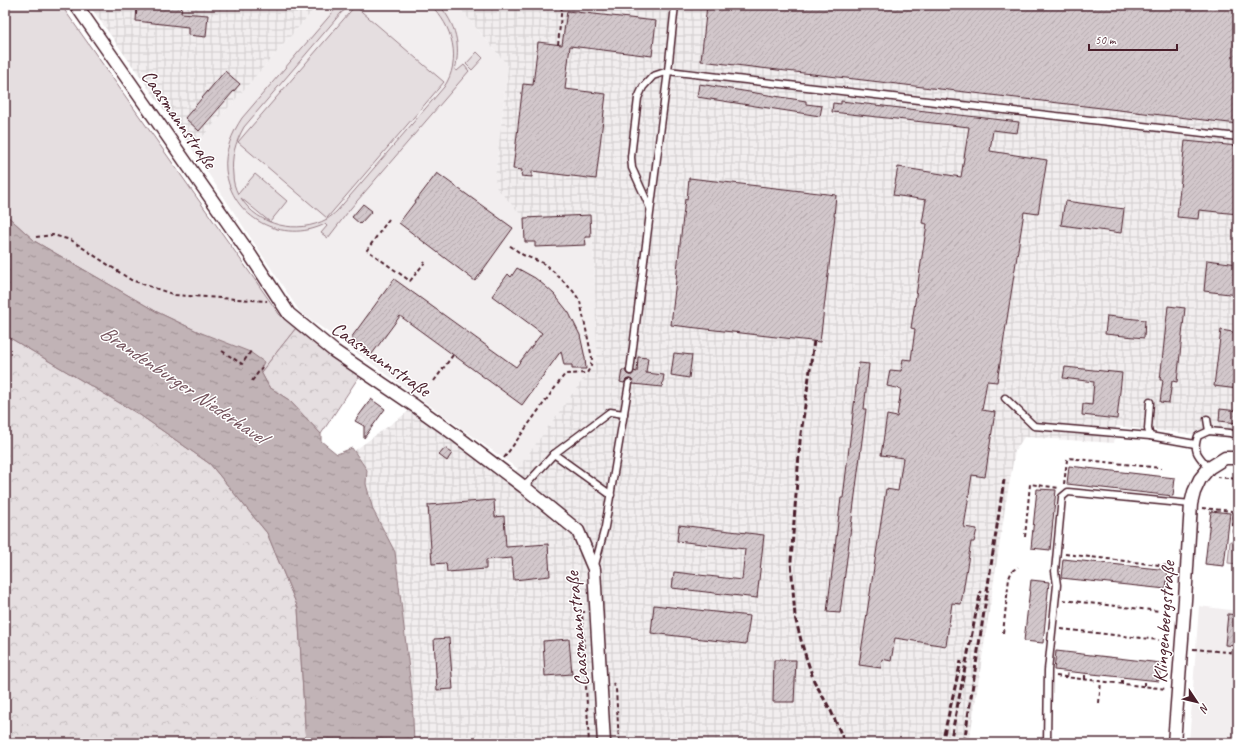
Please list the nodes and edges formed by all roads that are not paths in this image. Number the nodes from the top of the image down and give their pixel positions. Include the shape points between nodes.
1 (76, 5) edge
2 (675, 5) edge
3 (668, 71) junction
4 (1238, 137) edge
5 (650, 208) junction
6 (630, 371) dead end
7 (629, 383) dead end
8 (1005, 398) dead end
9 (1150, 402) dead end
10 (624, 414) junction
11 (1207, 419) dead end
12 (1209, 430) junction
13 (1150, 436) junction
14 (1238, 436) edge
15 (1195, 444) junction
16 (554, 454) junction
17 (1238, 458) edge
18 (1209, 468) junction
19 (524, 487) junction
20 (611, 495) junction
21 (1196, 506) junction
22 (594, 569) junction
23 (604, 743) edge
24 (1047, 743) edge
25 (1174, 743) edge

1 - 19 street, Caasmannstraße via 289,314 334,351
2 - 3 lane
3 - 4 lane
3 - 5 lane
3 - 5 lane via 653,76 643,87 638,98 632,168
5 - 6 lane
7 - 10 lane
8 - 13 lane via 1034,426
9 - 13 lane
10 - 16 lane via 610,412
10 - 20 lane
11 - 12 lane
12 - 14 lane
12 - 15 lane via 1198,436
13 - 15 lane
15 - 18 lane via 1196,453
16 - 19 lane
16 - 20 lane
17 - 18 street via 1225,458
18 - 21 street, Klingenbergstraße via 1194,492
19 - 22 street, Caasmannstraße via 578,531
20 - 22 lane
21 - 24 lane via 1068,492 1062,497 1048,675
21 - 25 street, Klingenbergstraße via 1187,571
22 - 23 street, Caasmannstraße

